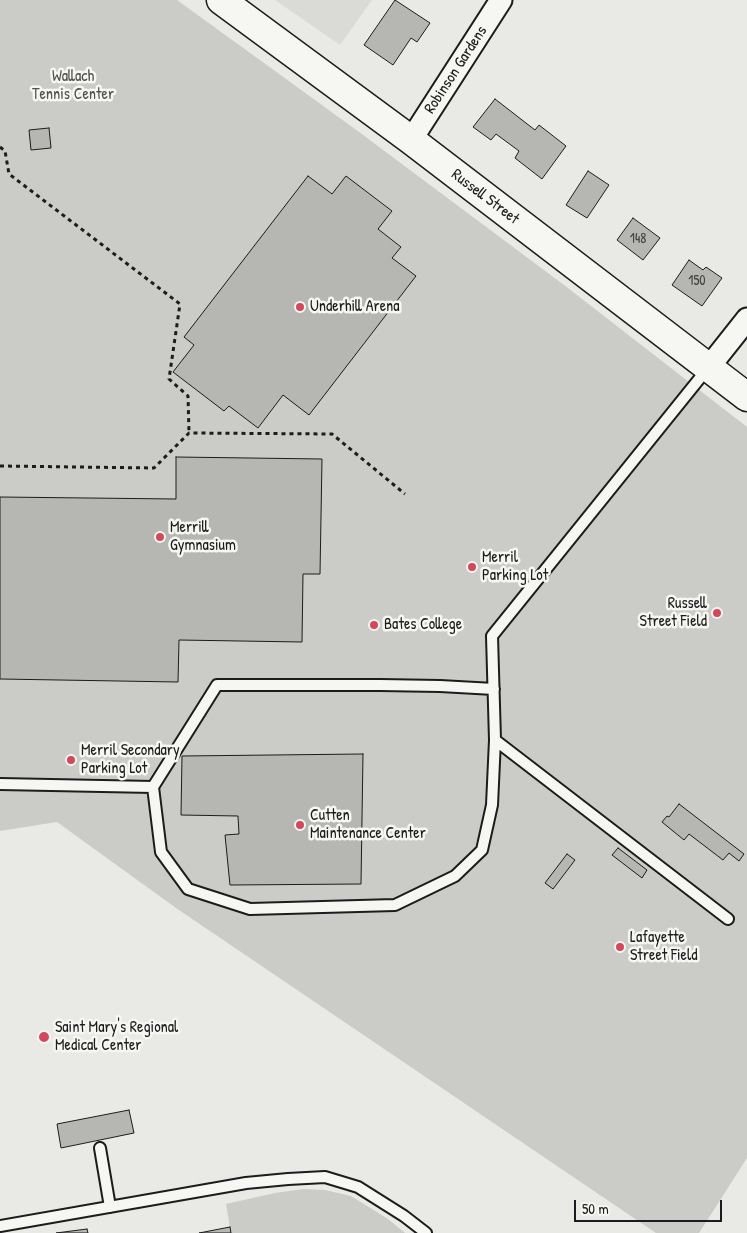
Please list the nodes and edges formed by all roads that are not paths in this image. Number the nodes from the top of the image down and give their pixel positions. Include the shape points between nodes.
1 (221, 0) edge
2 (501, 0) edge
3 (411, 140) junction
4 (747, 319) edge
5 (709, 367) junction
6 (747, 397) edge
7 (494, 689) junction
8 (496, 740) junction
9 (0, 784) edge
10 (153, 787) junction
11 (728, 918) dead end
12 (100, 1148) dead end
13 (110, 1207) junction
14 (0, 1226) edge
15 (426, 1233) edge

1 - 3 main road, Russell Street
2 - 3 street, Robinson Gardens
3 - 5 main road, Russell Street
4 - 5 street
5 - 6 main road, Russell Street
5 - 7 lane via 492,636
7 - 8 lane
7 - 10 lane via 217,685
8 - 10 lane via 492,805 482,850 455,876 395,905 250,909 188,889 161,852
8 - 11 lane
9 - 10 lane
12 - 13 lane
13 - 14 lane
13 - 15 lane via 246,1183 325,1178 358,1187

